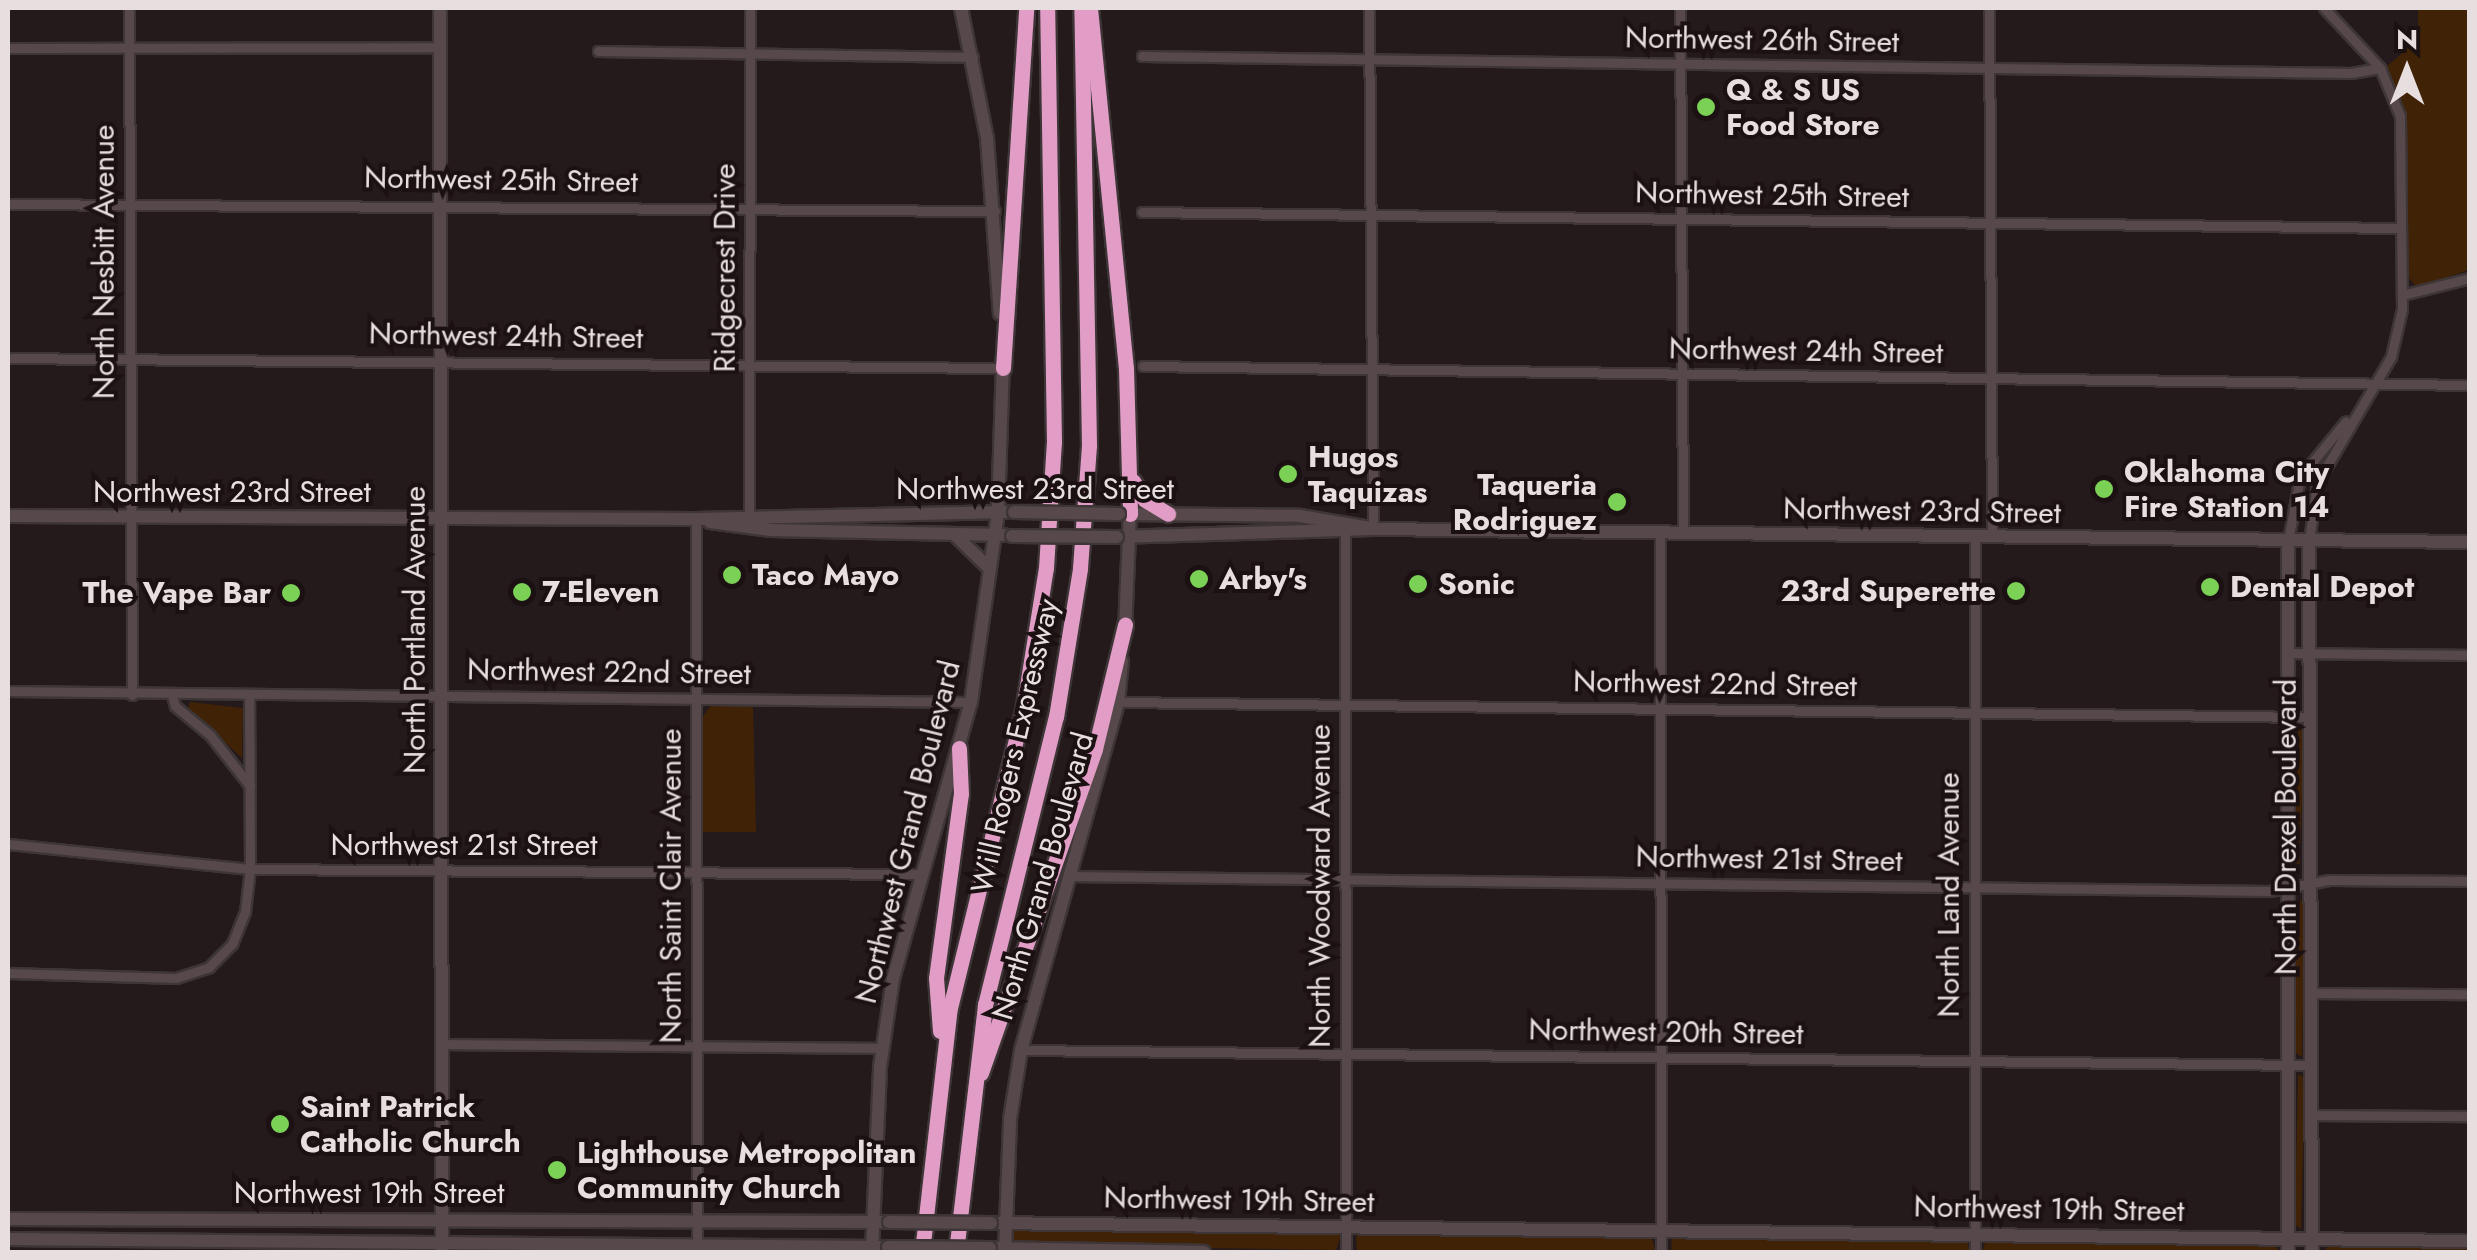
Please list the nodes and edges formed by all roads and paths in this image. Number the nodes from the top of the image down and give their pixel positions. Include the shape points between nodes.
1 (128, 8) edge
2 (440, 8) edge
3 (750, 8) edge
4 (961, 8) edge
5 (1026, 8) edge
6 (1046, 8) edge
7 (1080, 8) edge
8 (1090, 8) edge
9 (1369, 8) edge
10 (1680, 8) edge
11 (1989, 8) edge
12 (2324, 8) edge
13 (128, 47) junction
14 (440, 47) junction
15 (8, 48) edge
16 (598, 51) dead end
17 (750, 54) junction
18 (1142, 56) dead end
19 (972, 57) junction
20 (1369, 59) junction
21 (1680, 64) junction
22 (1990, 68) junction
23 (2380, 68) junction
24 (8, 204) edge
25 (129, 204) junction
26 (440, 204) junction
27 (749, 209) junction
28 (995, 211) junction
29 (1142, 212) dead end
30 (1370, 215) junction
31 (1681, 218) junction
32 (1989, 223) junction
33 (2401, 228) junction
34 (2470, 278) edge
35 (2402, 295) junction
36 (8, 358) edge
37 (129, 358) junction
38 (440, 360) junction
39 (750, 364) junction
40 (1143, 366) dead end
41 (1003, 368) junction
42 (1373, 370) junction
43 (1682, 374) junction
44 (1990, 378) junction
45 (2375, 383) junction
46 (2470, 385) edge
47 (2355, 412) junction
48 (1132, 477) junction
49 (998, 512) junction
50 (750, 514) junction
51 (1124, 514) junction
52 (1168, 514) junction
53 (8, 516) edge
54 (131, 516) junction
55 (440, 516) junction
56 (696, 520) junction
57 (1345, 527) junction
58 (749, 529) junction
59 (1373, 529) junction
60 (1660, 532) junction
61 (1683, 533) junction
62 (954, 534) junction
63 (996, 535) junction
64 (1975, 536) junction
65 (1124, 537) junction
66 (1992, 537) junction
67 (2288, 541) junction
68 (2310, 541) junction
69 (2470, 542) edge
70 (989, 568) junction
71 (1125, 626) junction
72 (2287, 653) junction
73 (2311, 653) junction
74 (2470, 655) edge
75 (8, 692) edge
76 (132, 695) junction
77 (172, 695) junction
78 (250, 695) junction
79 (440, 696) junction
80 (697, 698) junction
81 (971, 702) junction
82 (1118, 702) junction
83 (1344, 704) junction
84 (1660, 709) junction
85 (1974, 712) junction
86 (2288, 716) junction
87 (2311, 717) junction
88 (959, 748) junction
89 (250, 786) junction
90 (8, 844) edge
91 (250, 869) junction
92 (440, 870) junction
93 (696, 872) junction
94 (922, 874) junction
95 (1067, 876) junction
96 (1346, 879) junction
97 (2470, 881) edge
98 (1659, 883) junction
99 (2311, 883) junction
100 (1975, 887) junction
101 (2287, 888) junction
102 (8, 973) edge
103 (2312, 993) junction
104 (2470, 994) edge
105 (441, 1044) junction
106 (696, 1046) junction
107 (883, 1048) junction
108 (1020, 1050) junction
109 (1345, 1054) junction
110 (1661, 1057) junction
111 (941, 1060) junction
112 (1974, 1061) junction
113 (2288, 1064) junction
114 (2312, 1065) junction
115 (969, 1105) junction
116 (2312, 1115) junction
117 (2470, 1116) edge
118 (442, 1218) junction
119 (8, 1219) edge
120 (697, 1220) junction
121 (873, 1222) junction
122 (998, 1223) junction
123 (1346, 1226) junction
124 (1661, 1230) junction
125 (1975, 1233) junction
126 (2288, 1238) junction
127 (8, 1239) edge
128 (2470, 1242) edge
129 (442, 1246) edge
130 (2312, 1246) edge
131 (697, 1248) edge
132 (872, 1250) edge
133 (1005, 1250) edge
134 (922, 1252) edge
135 (956, 1252) edge
136 (1204, 1252) edge
137 (1346, 1252) edge
138 (1661, 1252) edge
139 (1975, 1252) edge
140 (2288, 1252) edge

1 - 13 street, North Nesbitt Avenue
2 - 14 main road, North Portland Avenue
3 - 17 street, Ridgecrest Drive
4 - 19 main road, Northwest Grand Boulevard
5 - 41 highway
6 - 111 highway, Will Rogers Expressway via 1054,442 1046,568 1023,711
7 - 115 highway, Will Rogers Expressway via 1089,445 1080,568 1056,717 996,956
8 - 48 highway
9 - 20 street
10 - 21 street
11 - 22 street
12 - 23 street, North Drexel Boulevard
13 - 14 street
13 - 15 street
13 - 25 street, North Nesbitt Avenue
14 - 26 main road, North Portland Avenue
16 - 17 street
17 - 19 street
17 - 27 street, Ridgecrest Drive
18 - 20 street, Northwest 26th Street
19 - 28 main road, Northwest Grand Boulevard
20 - 21 street, Northwest 26th Street
20 - 30 street
21 - 22 street, Northwest 26th Street
21 - 31 street
22 - 23 street, Northwest 26th Street
22 - 32 street
23 - 33 street, North Drexel Boulevard via 2400,116
24 - 25 street, Northwest 25th Street
25 - 26 street, Northwest 25th Street
25 - 37 street, North Nesbitt Avenue
26 - 27 street, Northwest 25th Street
26 - 38 main road, North Portland Avenue
27 - 28 street, Northwest 25th Street
27 - 39 street, Ridgecrest Drive
28 - 41 main road, Northwest Grand Boulevard
29 - 30 street, Northwest 25th Street
30 - 31 street, Northwest 25th Street
30 - 42 street
31 - 32 street, Northwest 25th Street
31 - 43 street
32 - 33 street, Northwest 25th Street
32 - 44 street
33 - 35 street, North Drexel Boulevard
34 - 35 street
35 - 45 street, North Drexel Boulevard via 2399,333
36 - 37 street, Northwest 24th Street
37 - 38 street, Northwest 24th Street
37 - 54 street, North Nesbitt Avenue
38 - 39 street, Northwest 24th Street
38 - 55 main road, North Portland Avenue
39 - 41 street, Northwest 24th Street
39 - 50 street, Ridgecrest Drive
40 - 42 street, Northwest 24th Street
41 - 49 main road, Northwest Grand Boulevard
42 - 43 street, Northwest 24th Street
42 - 59 street
43 - 44 street, Northwest 24th Street
43 - 61 street
44 - 45 street, Northwest 24th Street
44 - 66 street
45 - 46 street, Northwest 24th Street
45 - 47 street, North Drexel Boulevard
47 - 67 street, North Drexel Boulevard via 2300,477
47 - 68 street, North Drexel Boulevard via 2317,483
48 - 51 highway
48 - 52 highway via 1145,500
49 - 50 main road, Northwest 23rd Street
49 - 51 main road, Northwest 23rd Street, bridge
49 - 63 main road, Northwest Grand Boulevard
50 - 56 main road, Northwest 23rd Street
50 - 58 street, Ridgecrest Drive
51 - 52 main road, Northwest 23rd Street
51 - 65 main road, North Grand Boulevard
52 - 57 main road, Northwest 23rd Street
53 - 54 main road, Northwest 23rd Street
54 - 55 main road, Northwest 23rd Street
54 - 76 street, North Nesbitt Avenue
55 - 56 main road, Northwest 23rd Street
55 - 79 main road, North Portland Avenue
56 - 58 main road, Northwest 23rd Street
56 - 80 street, North Saint Clair Avenue
57 - 59 main road, Northwest 23rd Street
57 - 65 main road, Northwest 23rd Street
57 - 83 street, North Woodward Avenue
58 - 62 main road, Northwest 23rd Street
59 - 60 main road, Northwest 23rd Street
60 - 61 main road, Northwest 23rd Street
60 - 84 street
61 - 64 main road, Northwest 23rd Street
62 - 63 main road, Northwest 23rd Street
62 - 70 main road
63 - 65 main road, Northwest 23rd Street, bridge
63 - 70 main road, Northwest Grand Boulevard
64 - 66 main road, Northwest 23rd Street
64 - 85 street, North Land Avenue
65 - 71 main road, North Grand Boulevard
66 - 67 main road, Northwest 23rd Street
67 - 68 main road, Northwest 23rd Street
67 - 72 main road
68 - 69 main road, Northwest 23rd Street
68 - 73 main road, North Drexel Boulevard
70 - 81 main road, Northwest Grand Boulevard
71 - 82 main road, North Grand Boulevard
71 - 115 highway via 1096,748
72 - 73 street
72 - 86 main road
73 - 74 street
73 - 87 main road, North Drexel Boulevard
75 - 76 street, Northwest 22nd Street
76 - 77 street, Northwest 22nd Street
77 - 78 street, Northwest 22nd Street
77 - 89 street via 174,706 210,735
78 - 79 street, Northwest 22nd Street
78 - 89 street
79 - 80 street, Northwest 22nd Street
79 - 92 main road, North Portland Avenue
80 - 81 street, Northwest 22nd Street
80 - 93 street, North Saint Clair Avenue
81 - 88 main road, Northwest Grand Boulevard
82 - 83 street, Northwest 22nd Street
82 - 95 main road, North Grand Boulevard
83 - 84 street, Northwest 22nd Street
83 - 96 street, North Woodward Avenue
84 - 85 street, Northwest 22nd Street
84 - 98 street
85 - 86 street, Northwest 22nd Street
85 - 100 street, North Land Avenue
86 - 87 street, Northwest 22nd Street
86 - 101 main road
87 - 99 main road, North Drexel Boulevard
88 - 94 main road, Northwest Grand Boulevard
88 - 111 highway via 961,794 936,978
89 - 91 street
90 - 91 street, Northwest 21st Street
91 - 92 street, Northwest 21st Street
91 - 102 street via 245,912 232,944 209,967 176,978
92 - 93 street, Northwest 21st Street
92 - 105 main road, North Portland Avenue
93 - 94 street, Northwest 21st Street
93 - 106 street, North Saint Clair Avenue
94 - 107 main road, Northwest Grand Boulevard
95 - 96 street, Northwest 21st Street
95 - 108 main road, North Grand Boulevard
96 - 98 street, Northwest 21st Street
96 - 109 street, North Woodward Avenue
97 - 99 street, Northwest 21st Street
98 - 100 street, Northwest 21st Street
98 - 110 street
99 - 101 street, Northwest 21st Street
99 - 103 main road, North Drexel Boulevard
100 - 101 street, Northwest 21st Street
100 - 112 street, North Land Avenue
101 - 113 main road
103 - 104 street
103 - 114 main road, North Drexel Boulevard
105 - 106 street
105 - 118 main road, North Portland Avenue
106 - 107 street
106 - 120 street, North Saint Clair Avenue
107 - 121 main road, Northwest Grand Boulevard
108 - 109 street, Northwest 20th Street
108 - 122 main road, North Grand Boulevard
109 - 110 street, Northwest 20th Street
109 - 123 street, North Woodward Avenue
110 - 112 street, Northwest 20th Street
110 - 124 street
111 - 134 highway, Will Rogers Expressway
112 - 113 street, Northwest 20th Street
112 - 125 street, North Land Avenue
113 - 114 street, Northwest 20th Street
113 - 126 main road
114 - 116 main road, North Drexel Boulevard
115 - 135 highway, Will Rogers Expressway
116 - 117 street
116 - 130 main road, North Drexel Boulevard
118 - 119 main road, Northwest 19th Street
118 - 120 main road, Northwest 19th Street
118 - 129 main road, North Portland Avenue
120 - 121 main road, Northwest 19th Street
120 - 131 street, North Saint Clair Avenue
121 - 122 main road, Northwest 19th Street, bridge
121 - 132 main road, Northwest Grand Boulevard
122 - 123 main road, Northwest 19th Street
122 - 133 main road, North Grand Boulevard
123 - 124 main road, Northwest 19th Street
123 - 137 street, North Woodward Avenue
124 - 125 main road, Northwest 19th Street
124 - 138 street
125 - 126 main road, Northwest 19th Street
125 - 139 street, North Land Avenue
126 - 130 main road, Northwest 19th Street
126 - 140 main road
127 - 129 main road, Northwest 19th Street
128 - 130 main road, Northwest 19th Street
129 - 131 main road, Northwest 19th Street
131 - 132 main road, Northwest 19th Street
132 - 133 main road, Northwest 19th Street, bridge
133 - 136 main road, Northwest 19th Street

